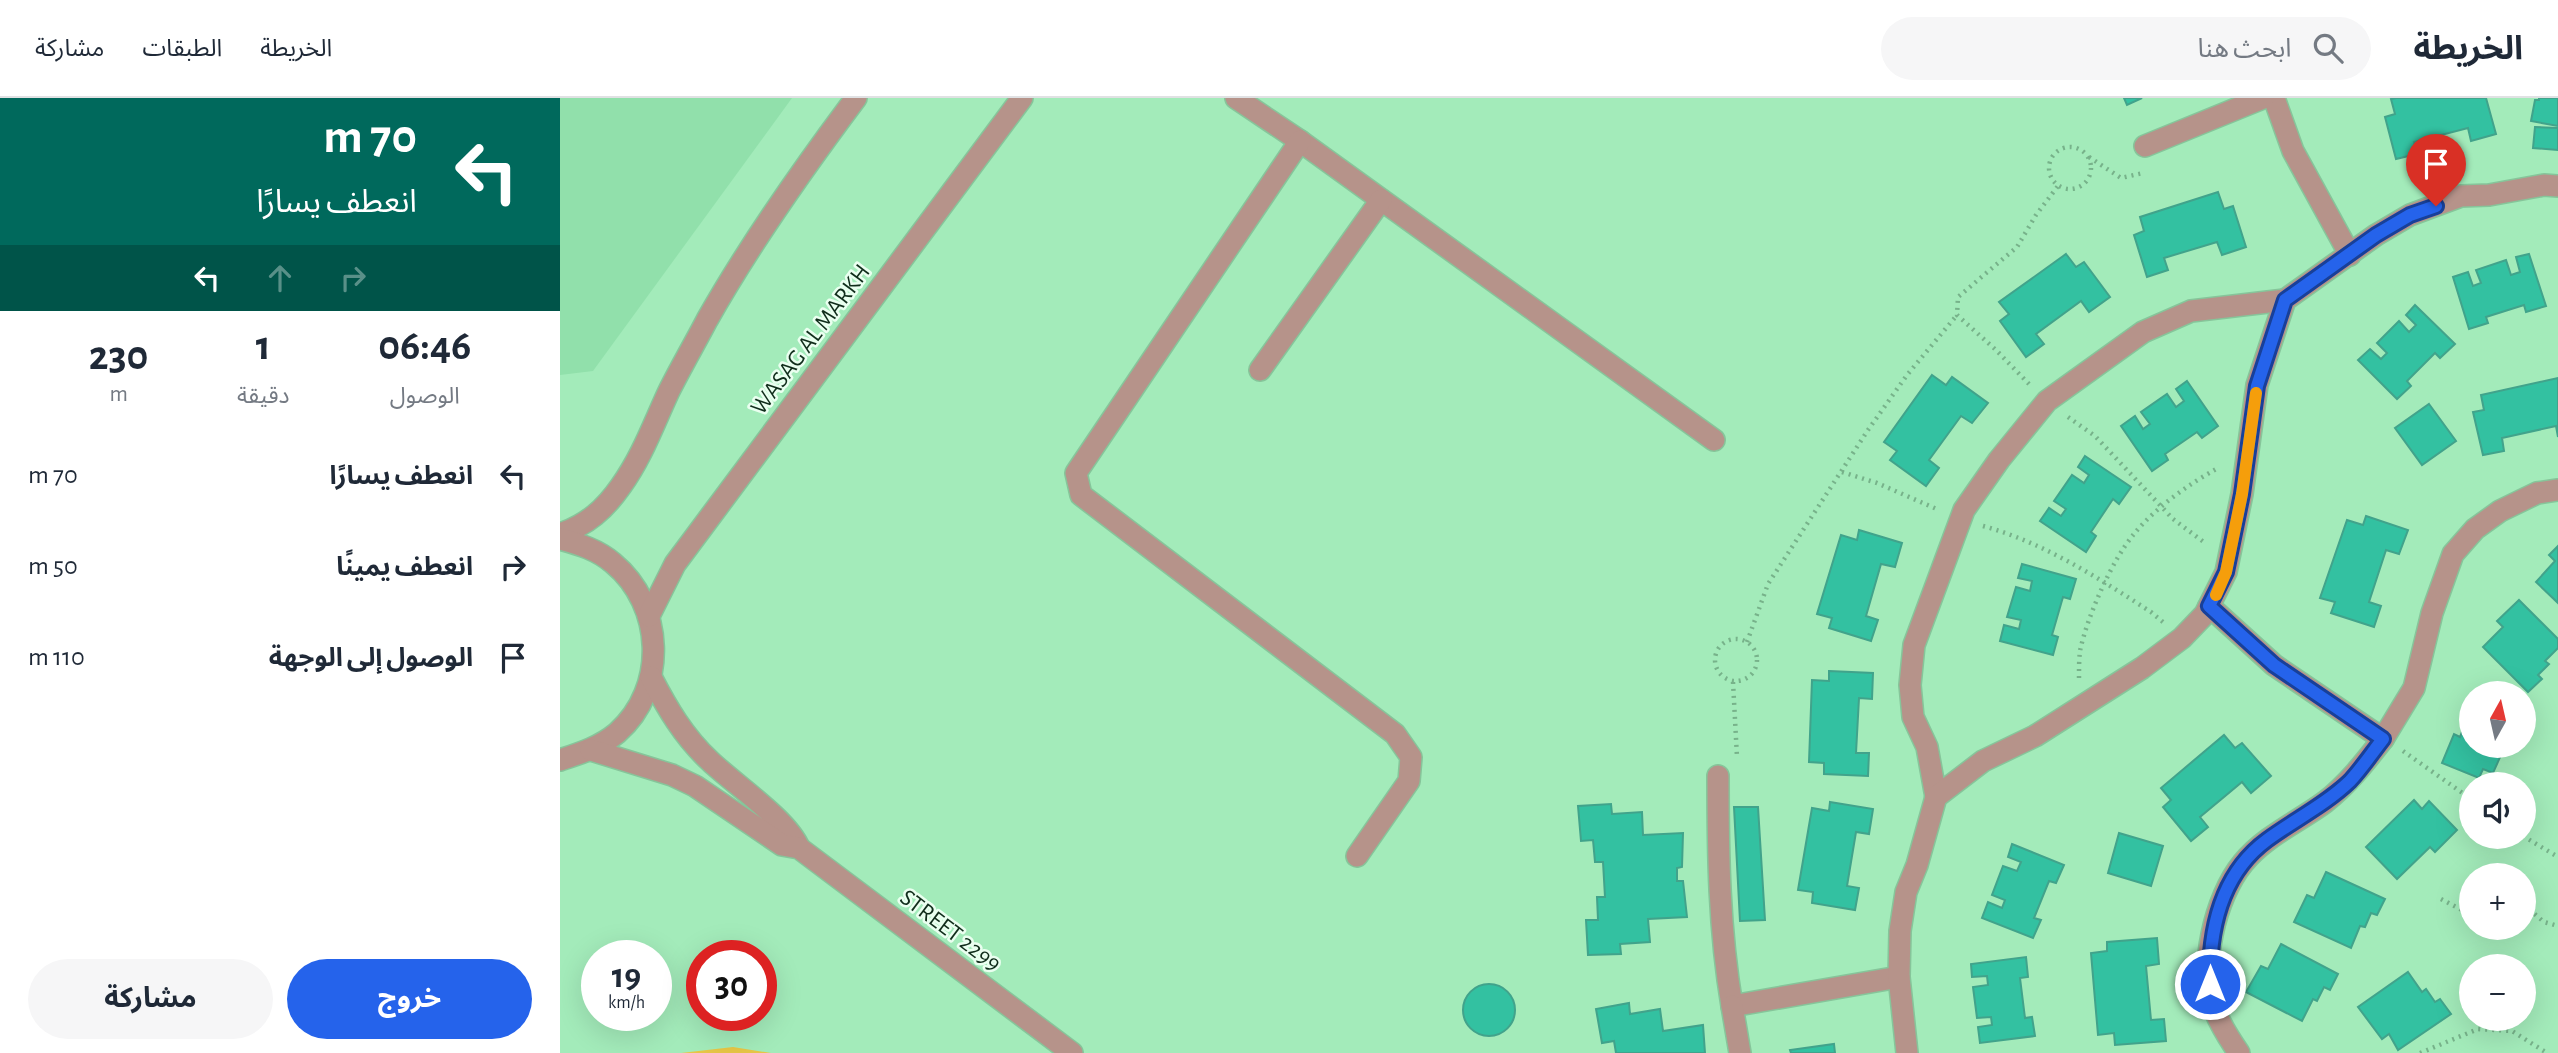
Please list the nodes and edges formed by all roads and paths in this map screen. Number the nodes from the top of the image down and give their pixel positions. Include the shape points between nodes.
1 (856, 98) edge
2 (1023, 98) edge
3 (1236, 98) edge
4 (2263, 98) edge
5 (2274, 98) edge
6 (1300, 141) junction
7 (2145, 146) dead end
8 (2058, 186) junction
9 (2558, 186) edge
10 (1381, 200) junction
11 (2350, 254) junction
12 (2285, 300) junction
13 (1957, 314) junction
14 (1260, 370) dead end
15 (2047, 401) junction
16 (1714, 440) dead end
17 (2247, 452) junction
18 (1842, 472) junction
19 (2558, 490) edge
20 (2162, 508) junction
21 (1960, 520) junction
22 (560, 537) edge
23 (2228, 560) junction
24 (2104, 583) junction
25 (2209, 606) junction
26 (649, 616) junction
27 (2182, 638) junction
28 (1747, 642) junction
29 (651, 677) junction
30 (1733, 681) junction
31 (2077, 710) junction
32 (2383, 739) junction
33 (591, 750) junction
34 (560, 760) edge
35 (1718, 776) joint
36 (2459, 791) edge
37 (1936, 797) junction
38 (2536, 844) edge
39 (799, 848) junction
40 (1357, 856) dead end
41 (2558, 857) edge
42 (2441, 899) dead end
43 (2459, 908) edge
44 (2536, 915) edge
45 (2558, 926) edge
46 (1899, 977) junction
47 (1732, 1006) junction
48 (1049, 1046) edge
49 (1072, 1053) edge
50 (1740, 1053) edge
51 (1907, 1053) edge
52 (2239, 1053) edge
53 (2420, 1053) edge
54 (2547, 1053) edge

1 - 22 street via 739,265 623,485 603,510
2 - 26 street, WASAG AL MARKH via 675,564
3 - 6 street
4 - 7 street
5 - 11 street via 2293,151
6 - 10 street
6 - 40 street via 1076,473 1081,495 1395,734 1410,757 1409,781
8 - 8 path via 2077,188 2091,175 2088,156 2081,149 2062,148 2049,160 2051,180
8 - 13 path via 2017,247 1958,297
9 - 11 street via 2462,196 2410,215
10 - 14 street
10 - 16 street
11 - 12 street
12 - 15 street via 2191,311 2143,332
12 - 17 street via 2257,386
13 - 15 path
13 - 18 path via 1907,374
15 - 20 path via 2095,436
15 - 21 street via 1999,460
17 - 20 path via 2197,480
17 - 23 street
18 - 21 path
18 - 28 path via 1768,584
19 - 32 street via 2537,493 2500,511 2475,529 2453,554 2432,613 2414,688
20 - 23 path
20 - 24 path via 2133,534
21 - 24 path via 2016,535
21 - 37 street via 1914,645 1910,685 1913,717 1927,747
22 - 26 street via 613,562 635,586
23 - 25 street
24 - 27 path
24 - 31 path via 2080,651
25 - 27 street
25 - 32 street via 2274,665
26 - 29 street via 654,647
27 - 31 street
28 - 30 path via 1754,648 1756,667 1743,680
28 - 30 path via 1728,639 1715,653 1717,671
29 - 33 street via 638,707 618,732
29 - 39 street, STREET 2299 via 687,737 790,832
30 - 35 path via 1737,754 1732,775
31 - 37 street via 1983,761
32 - 36 path
32 - 52 street via 2350,780 2243,863 2217,910 2210,958 2214,1009
33 - 34 street
33 - 39 street, STREET 2299 via 672,775 782,845
35 - 47 street via 1718,885
37 - 46 street via 1906,892
38 - 41 path
39 - 48 street, STREET 2299
42 - 43 path
44 - 45 path
46 - 47 street
46 - 51 street
47 - 50 street
48 - 49 street, STREET 2299
53 - 54 path via 2478,1029 2512,1031

